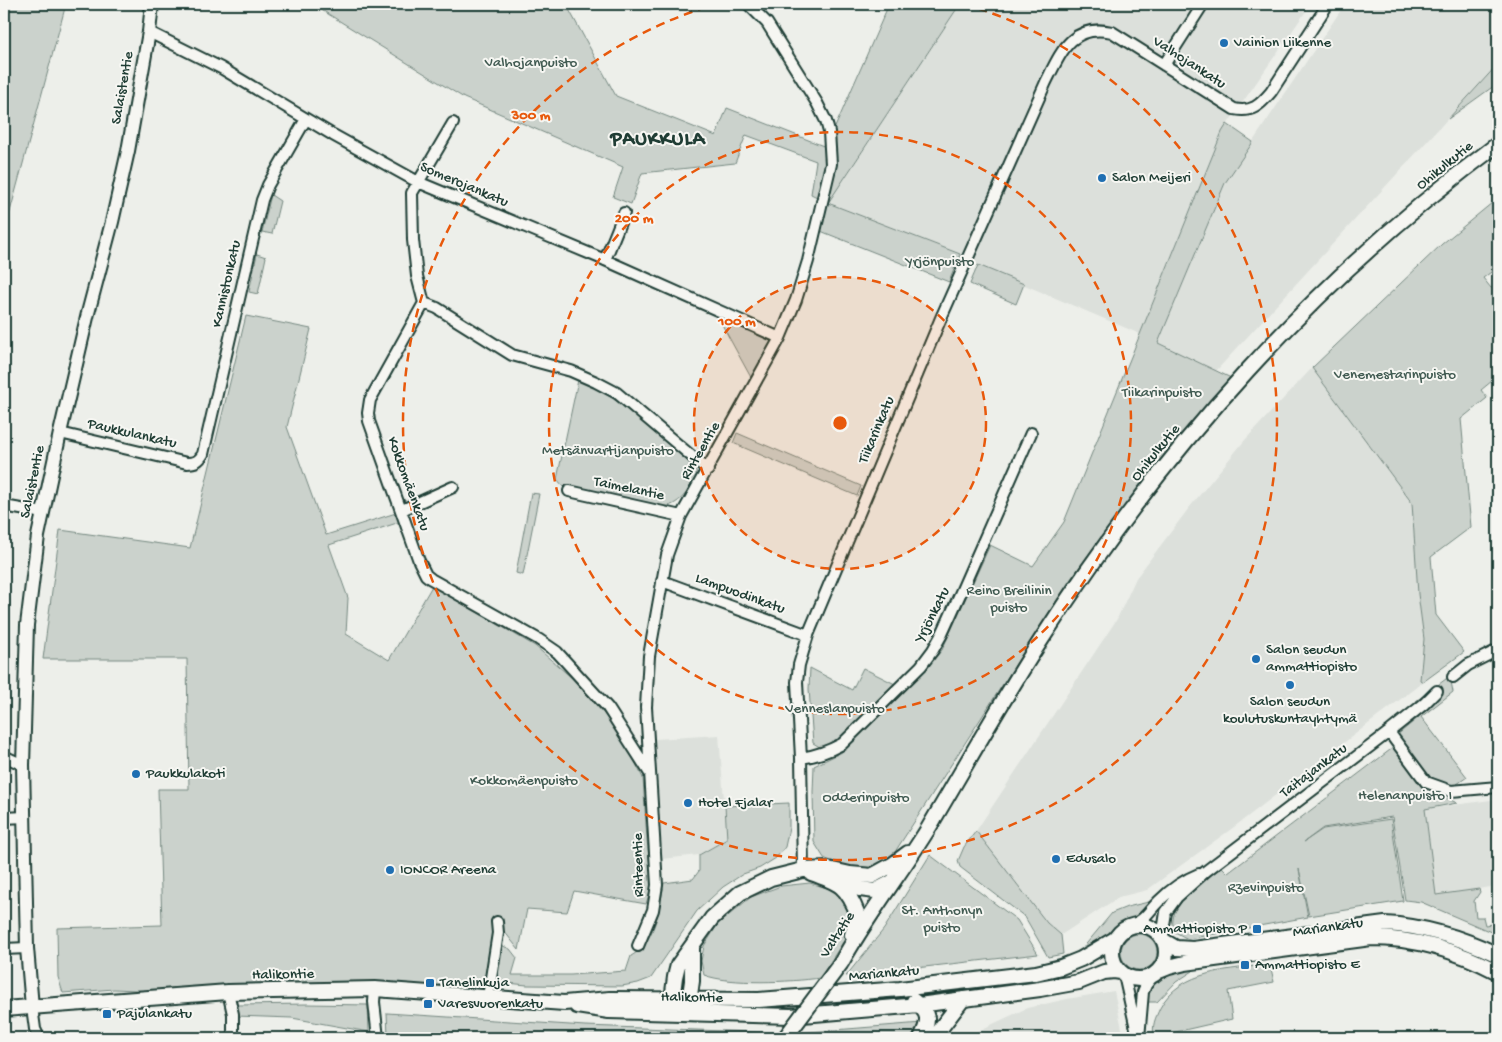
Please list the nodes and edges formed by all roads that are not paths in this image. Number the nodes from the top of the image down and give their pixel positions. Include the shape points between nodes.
1 (152, 4) edge
2 (748, 4) edge
3 (1203, 4) edge
4 (1328, 4) edge
5 (150, 32) junction
6 (1086, 32) joint
7 (1164, 65) junction
8 (306, 119) junction
9 (452, 123) dead end
10 (1498, 144) edge
11 (418, 182) junction
12 (624, 212) dead end
13 (604, 260) junction
14 (424, 302) junction
15 (780, 338) junction
16 (60, 433) junction
17 (1031, 433) dead end
18 (197, 462) joint
19 (708, 470) junction
20 (453, 487) dead end
21 (569, 491) dead end
22 (4, 506) edge
23 (402, 510) junction
24 (43, 513) junction
25 (681, 516) junction
26 (662, 581) junction
27 (808, 635) junction
28 (1498, 650) edge
29 (1453, 677) dead end
30 (1437, 691) dead end
31 (1389, 732) junction
32 (4, 756) edge
33 (801, 758) junction
34 (23, 765) junction
35 (650, 773) junction
36 (1498, 787) edge
37 (25, 817) junction
38 (4, 818) edge
39 (915, 848) junction
40 (803, 870) junction
41 (1206, 871) junction
42 (834, 881) junction
43 (892, 882) junction
44 (497, 922) dead end
45 (1129, 926) junction
46 (1115, 939) junction
47 (1163, 939) junction
48 (692, 945) junction
49 (638, 946) dead end
50 (27, 948) junction
51 (4, 950) edge
52 (1498, 955) edge
53 (843, 959) junction
54 (1498, 972) edge
55 (1156, 973) junction
56 (1122, 974) junction
57 (692, 980) junction
58 (674, 982) junction
59 (375, 988) junction
60 (900, 989) junction
61 (228, 992) junction
62 (488, 997) junction
63 (649, 999) junction
64 (713, 999) junction
65 (963, 999) junction
66 (564, 1002) junction
67 (919, 1005) junction
68 (32, 1007) junction
69 (671, 1007) junction
70 (688, 1007) junction
71 (4, 1009) edge
72 (39, 1038) edge
73 (233, 1038) edge
74 (378, 1038) edge
75 (785, 1038) edge
76 (922, 1038) edge
77 (933, 1038) edge
78 (1139, 1038) edge

1 - 5 street, Salaistentie
2 - 15 street, Rinteentie via 767,22 818,103 831,144 831,164 808,261
3 - 7 street
4 - 7 street, Valhojankatu via 1271,92 1250,110 1234,110
5 - 8 street, Somerojankatu via 221,68
5 - 16 street, Salaistentie via 112,222
6 - 7 street, Valhojankatu via 1100,29 1112,32
6 - 27 street, Tiikarinkatu via 1072,38 1062,50 1046,82 940,318
8 - 11 street, Somerojankatu
8 - 18 street, Kannistonkatu via 262,200 203,454
9 - 11 street
10 - 39 main road, Ohikulkutie via 1381,238 1266,349 1176,453 1132,509 1044,636
11 - 13 street, Somerojankatu
11 - 14 street via 412,193 413,240
12 - 13 street
13 - 15 street, Somerojankatu
14 - 19 street via 512,355 571,371 617,394
14 - 23 street, Kokkomäenkatu via 369,402 368,413
15 - 19 street, Rinteentie
16 - 18 street, Paukkulankatu via 187,463
16 - 24 street, Salaistentie
17 - 33 street, Yrjönkatu via 933,650 921,666 842,744 813,757
19 - 25 street, Rinteentie
20 - 23 street
21 - 25 street, Taimelantie
22 - 24 street
23 - 35 street, Kokkomäenkatu via 426,575 557,652 608,708
24 - 34 street, Salaistentie via 27,625
25 - 26 street, Rinteentie
26 - 27 street, Lampuodinkatu
26 - 35 street, Rinteentie via 649,656 646,707
27 - 33 street, Tiikarinkatu via 797,682
28 - 29 street
30 - 31 street, Taitajankatu
31 - 36 street via 1426,782 1451,791
31 - 41 street, Taitajankatu
32 - 34 street
33 - 40 street, Tiikarinkatu
34 - 37 street, Salaistentie
35 - 49 street, Rinteentie via 657,885 653,910
37 - 38 street
37 - 50 street, Salaistentie
39 - 40 main road via 872,876 828,869
39 - 43 main road, Valtatie
40 - 42 main road
40 - 48 main road via 770,878 740,893 712,918
41 - 45 street, Taitajankatu via 1176,887 1147,916
41 - 47 street, Taitajankatu via 1168,908
42 - 43 main road via 875,891
42 - 53 main road via 850,895 858,915
43 - 53 main road, Valtatie
44 - 62 street
45 - 46 main road
45 - 47 main road via 1148,926
46 - 56 main road via 1112,957
46 - 60 main road, Mariankatu via 1081,959 1044,971
47 - 52 main road, Mariankatu via 1176,948 1194,949 1386,924 1433,930
47 - 55 main road via 1166,958
48 - 57 main road
48 - 58 main road via 678,965
50 - 51 street
50 - 68 street, Salaistentie
53 - 75 main road, Valtatie, bridge
54 - 55 main road, Mariankatu via 1453,952 1417,942 1371,938 1185,963
55 - 56 main road via 1138,980
55 - 78 street via 1144,992
56 - 65 main road via 1104,972 1069,985
56 - 78 street
57 - 64 main road via 700,991
57 - 70 main road
58 - 63 main road
58 - 69 main road
59 - 61 main road, Halikontie
59 - 62 main road, Halikontie
59 - 74 street
60 - 64 main road, Mariankatu via 759,1000
60 - 67 main road
61 - 68 main road, Halikontie
61 - 73 street via 233,1014
62 - 66 main road, Halikontie
63 - 66 main road, Halikontie
63 - 69 main road, Mariankatu
64 - 70 main road, Mariankatu
65 - 67 main road
65 - 77 main road
66 - 69 main road, Halikontie via 609,1011
67 - 70 main road, Halikontie via 791,1016
67 - 76 main road via 928,1018
68 - 71 main road, Halikontie
68 - 72 street
69 - 70 main road, Mariankatu

